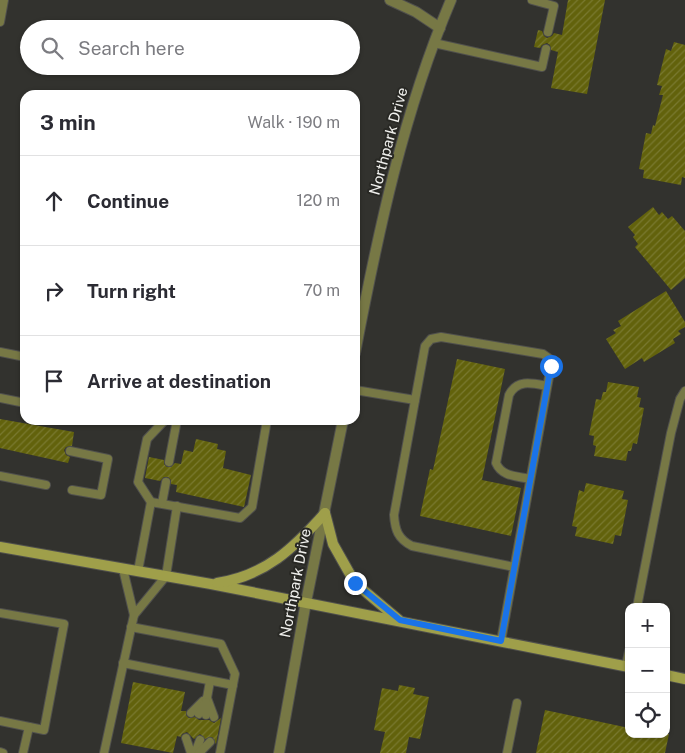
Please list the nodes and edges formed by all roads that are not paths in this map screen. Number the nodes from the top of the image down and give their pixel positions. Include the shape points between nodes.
1 (4, 0) edge
2 (390, 0) edge
3 (451, 0) edge
4 (532, 0) edge
5 (0, 22) edge
6 (440, 28) junction
7 (548, 32) dead end
8 (434, 43) junction
9 (546, 49) dead end
10 (360, 327) edge
11 (0, 352) edge
12 (20, 356) edge
13 (547, 386) junction
14 (360, 391) edge
15 (685, 391) edge
16 (0, 398) edge
17 (415, 400) junction
18 (20, 402) edge
19 (160, 425) edge
20 (176, 425) edge
21 (266, 425) edge
22 (342, 425) edge
23 (70, 451) dead end
24 (170, 462) dead end
25 (0, 476) edge
26 (530, 479) junction
27 (166, 482) dead end
28 (46, 485) dead end
29 (72, 490) dead end
30 (151, 502) junction
31 (162, 504) junction
32 (177, 506) junction
33 (325, 513) junction
34 (0, 548) edge
35 (514, 567) junction
36 (123, 569) junction
37 (138, 571) junction
38 (166, 576) junction
39 (211, 584) junction
40 (306, 602) junction
41 (638, 603) edge
42 (0, 613) edge
43 (134, 615) junction
44 (400, 620) junction
45 (131, 627) junction
46 (501, 641) junction
47 (123, 663) junction
48 (625, 667) edge
49 (670, 676) edge
50 (685, 679) edge
51 (210, 681) junction
52 (233, 685) junction
53 (207, 698) junction
54 (517, 703) dead end
55 (198, 714) dead end
56 (214, 717) dead end
57 (0, 721) edge
58 (29, 727) junction
59 (193, 739) dead end
60 (210, 742) dead end
61 (23, 753) edge
62 (104, 753) edge
63 (194, 753) edge
64 (220, 753) edge
65 (279, 753) edge
66 (507, 753) edge

1 - 5 lane
2 - 6 street
3 - 6 street, Northpark Drive
4 - 7 lane via 554,6
6 - 8 street, Northpark Drive
8 - 9 lane via 542,67
8 - 10 street, Northpark Drive via 418,85 394,169
11 - 12 lane
13 - 17 lane via 551,366 550,359 543,354 441,337 431,339 425,346
13 - 26 lane
13 - 26 lane via 523,383 512,390 496,463 502,472
14 - 17 lane
15 - 41 lane via 672,433
16 - 18 lane
17 - 35 lane via 394,515 397,533 412,546
19 - 30 lane via 147,439 138,482
20 - 24 lane
21 - 32 lane via 252,507 240,518
22 - 33 street, Northpark Drive
23 - 29 lane via 108,459 101,495
25 - 28 lane
26 - 35 lane
27 - 31 lane
30 - 31 lane
30 - 37 lane
31 - 32 lane
32 - 38 lane
33 - 39 main road via 283,556 243,577
33 - 40 street, Northpark Drive
33 - 44 main road via 333,544 355,583
34 - 36 main road
35 - 46 lane
36 - 37 main road
36 - 43 lane
37 - 38 main road
38 - 39 main road
38 - 43 lane
39 - 40 main road
40 - 44 main road
40 - 65 street, Northpark Drive
42 - 58 lane via 64,624 44,730
43 - 45 lane
44 - 46 main road
45 - 47 lane
45 - 52 lane via 221,644 235,674
46 - 48 main road
47 - 51 lane
47 - 62 lane
49 - 50 main road
51 - 52 lane
51 - 53 lane
52 - 64 lane
53 - 55 lane
53 - 56 lane
54 - 66 lane
57 - 58 lane
58 - 61 lane
59 - 63 lane
60 - 63 lane

